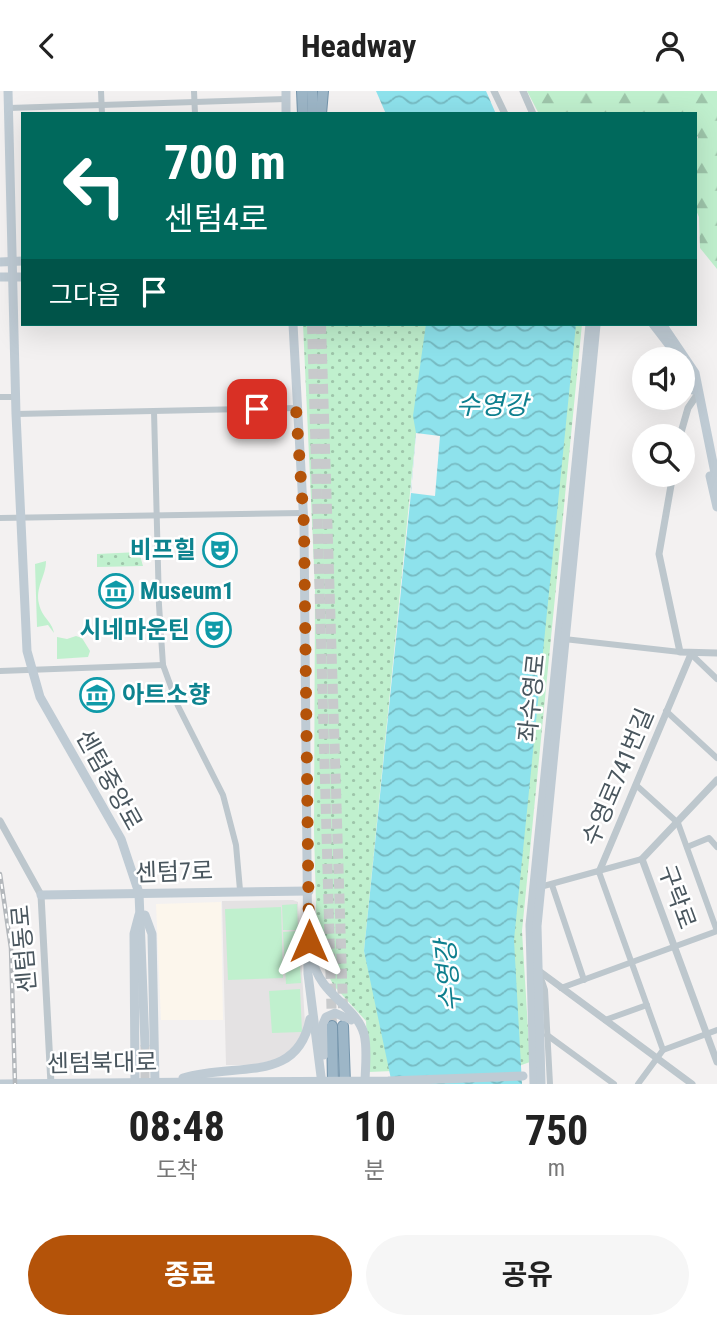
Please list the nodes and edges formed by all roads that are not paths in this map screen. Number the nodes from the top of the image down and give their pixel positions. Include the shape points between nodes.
1 (8, 91) edge
2 (101, 91) edge
3 (194, 91) edge
4 (302, 91) edge
5 (312, 91) edge
6 (323, 91) edge
7 (494, 91) edge
8 (523, 91) edge
9 (286, 95) edge
10 (195, 101) junction
11 (101, 104) junction
12 (9, 109) junction
13 (102, 112) edge
14 (195, 112) edge
15 (303, 112) edge
16 (313, 112) edge
17 (321, 112) edge
18 (504, 112) edge
19 (532, 112) edge
20 (21, 261) edge
21 (0, 262) edge
22 (12, 262) junction
23 (0, 277) edge
24 (12, 277) junction
25 (21, 277) edge
26 (293, 326) edge
27 (595, 326) edge
28 (655, 326) edge
29 (663, 326) edge
30 (670, 347) edge
31 (695, 391) edge
32 (697, 395) junction
33 (0, 397) edge
34 (16, 397) junction
35 (296, 408) junction
36 (154, 411) junction
37 (16, 414) junction
38 (685, 424) edge
39 (717, 483) edge
40 (671, 487) edge
41 (717, 507) edge
42 (302, 513) junction
43 (156, 514) junction
44 (20, 517) junction
45 (0, 518) edge
46 (561, 639) junction
47 (680, 652) junction
48 (717, 653) edge
49 (691, 654) junction
50 (163, 665) junction
51 (30, 669) junction
52 (0, 671) edge
53 (717, 679) edge
54 (666, 711) junction
55 (717, 758) edge
56 (717, 780) edge
57 (636, 785) junction
58 (0, 821) edge
59 (678, 823) junction
60 (687, 847) junction
61 (717, 847) edge
62 (642, 859) junction
63 (600, 872) junction
64 (552, 885) junction
65 (537, 887) junction
66 (240, 890) junction
67 (309, 891) junction
68 (139, 893) junction
69 (41, 895) junction
70 (142, 903) junction
71 (717, 931) edge
72 (309, 941) junction
73 (674, 946) junction
74 (631, 962) junction
75 (535, 968) junction
76 (584, 980) junction
77 (561, 988) junction
78 (647, 1005) junction
79 (312, 1010) junction
80 (605, 1020) junction
81 (332, 1025) tunnel mouth
82 (343, 1026) tunnel mouth
83 (717, 1030) edge
84 (364, 1034) junction
85 (707, 1034) junction
86 (547, 1035) junction
87 (145, 1045) tunnel mouth
88 (663, 1049) junction
89 (657, 1058) junction
90 (717, 1062) edge
91 (323, 1079) edge
92 (534, 1079) edge
93 (175, 1081) junction
94 (51, 1083) edge
95 (135, 1083) edge
96 (155, 1083) edge
97 (0, 1084) edge
98 (333, 1084) edge
99 (345, 1084) edge
100 (365, 1084) edge
101 (550, 1084) edge
102 (614, 1084) edge
103 (638, 1084) edge
104 (692, 1084) edge

1 - 12 main road, 센텀중앙로
2 - 11 street
3 - 10 street
4 - 15 highway
5 - 16 highway
6 - 17 highway
7 - 18 street
8 - 19 street
9 - 10 street
10 - 11 street
10 - 14 street
11 - 12 street
11 - 13 street
12 - 22 main road, 센텀중앙로
20 - 22 main road
21 - 22 main road
22 - 24 main road, 센텀중앙로
23 - 24 main road
24 - 25 main road
24 - 34 main road, 센텀중앙로
26 - 35 main road
27 - 46 main road, 좌수영로
28 - 30 main road
29 - 32 main road via 691,365
31 - 32 main road
32 - 38 street
32 - 39 main road
32 - 41 main road
33 - 34 street
34 - 37 main road, 센텀중앙로
35 - 36 street
35 - 42 main road
36 - 37 street
36 - 43 street
37 - 44 main road, 센텀중앙로
40 - 47 street via 659,554
42 - 43 street
42 - 67 main road
43 - 44 street
43 - 50 street
44 - 45 street
44 - 51 main road, 센텀중앙로
46 - 47 street
46 - 65 main road, 좌수영로
46 - 65 main road, 좌수영로 via 542,876
47 - 49 street
48 - 49 street
49 - 53 street
49 - 54 street, 수영로741번길
50 - 51 street
50 - 66 street via 178,706 223,795 236,845
51 - 52 street
51 - 68 main road, 센텀중앙로 via 40,697 121,839
54 - 55 street
54 - 57 street, 수영로741번길
56 - 59 street, 구락로
57 - 59 street
57 - 63 street, 수영로741번길
58 - 69 street, 센텀동로
59 - 60 street
59 - 62 street, 구락로
60 - 61 street via 709,838
60 - 71 street
62 - 63 street
62 - 73 street, 구락로
63 - 64 street
63 - 74 street, 수영로741번길
64 - 65 street
64 - 76 street
65 - 75 main road, 좌수영로
66 - 67 main road, 센텀7로
66 - 68 main road, 센텀7로
67 - 72 main road
68 - 69 main road, 센텀7로
68 - 70 main road, 센텀중앙로
69 - 94 street, 센텀동로
70 - 87 main road, 센텀중앙로
70 - 95 main road, 센텀중앙로 via 134,934
70 - 96 main road, 센텀중앙로 via 152,934
71 - 73 street
72 - 79 main road
72 - 84 main road via 320,980 358,1021
73 - 74 street
73 - 85 street, 구락로
74 - 76 street
74 - 78 street, 수영로741번길
75 - 77 street
75 - 86 street via 545,990
75 - 92 main road, 좌수영로
76 - 77 street
77 - 80 street
78 - 80 street
78 - 88 street, 수영로741번길
79 - 91 main road
79 - 93 main road via 301,1052 290,1065 269,1072 200,1073
80 - 89 street
81 - 98 highway
82 - 99 highway
83 - 85 street
84 - 91 main road via 345,1014 326,1017
84 - 100 main road
85 - 88 street
85 - 90 street, 구락로
86 - 101 street
86 - 102 street
88 - 89 street
89 - 103 street
89 - 104 street
92 - 93 main road, 센텀북대로, bridge
93 - 96 main road, 센텀북대로
94 - 95 main road, 센텀북대로
94 - 97 main road, 센텀북대로
95 - 96 main road, 센텀북대로

